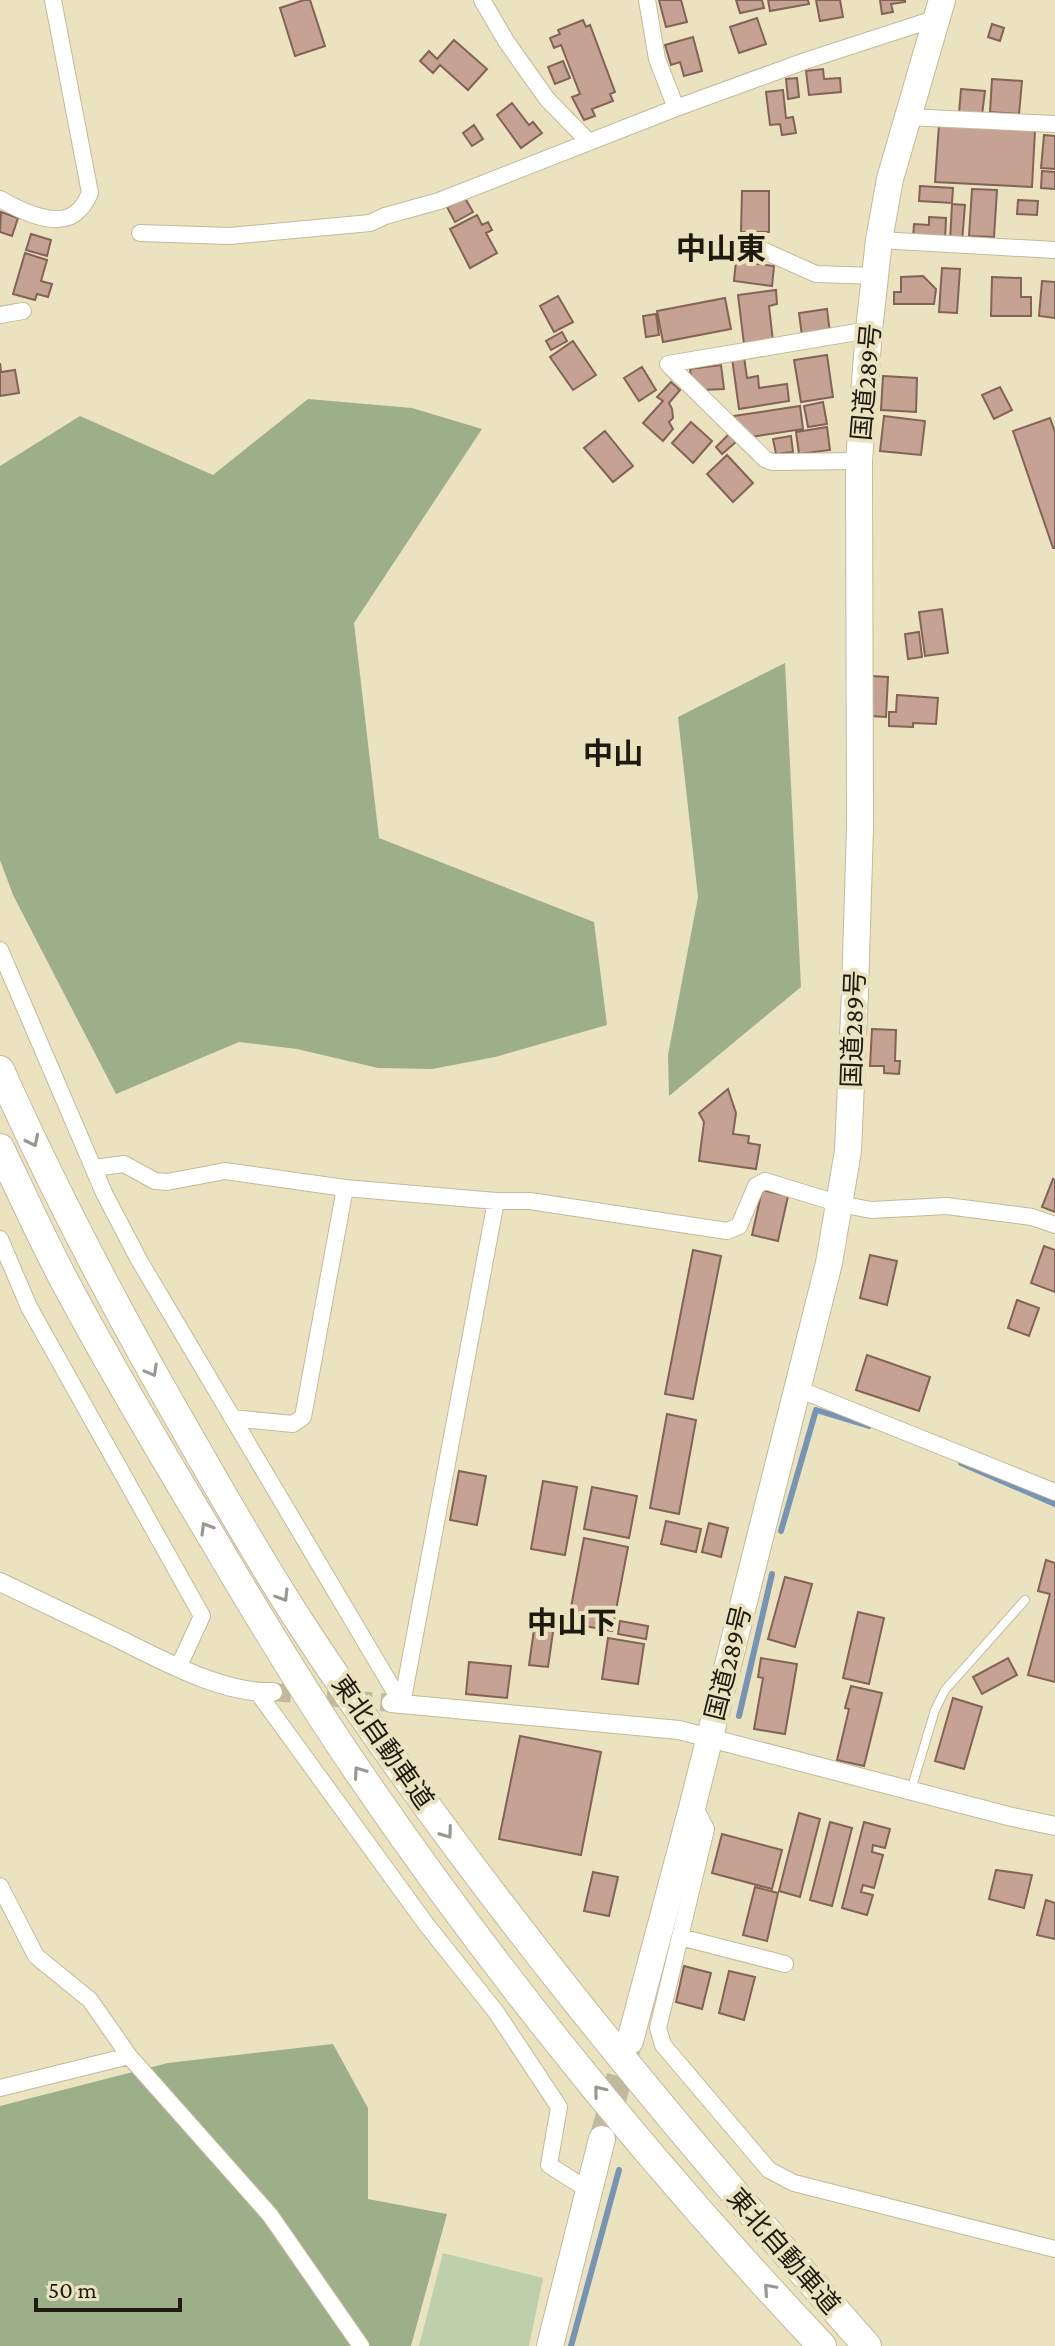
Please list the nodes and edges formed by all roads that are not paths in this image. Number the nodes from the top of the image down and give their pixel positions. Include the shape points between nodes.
1 (53, 0) edge
2 (482, 0) edge
3 (647, 0) edge
4 (940, 9) edge
5 (676, 108) junction
6 (907, 117) junction
7 (1055, 124) edge
8 (589, 142) junction
9 (0, 199) edge
10 (140, 233) dead end
11 (879, 240) junction
12 (760, 249) dead end
13 (1055, 250) edge
14 (876, 276) junction
15 (23, 311) dead end
16 (0, 315) edge
17 (869, 330) junction
18 (859, 461) junction
19 (0, 950) edge
20 (0, 1070) edge
21 (0, 1148) edge
22 (94, 1168) junction
23 (345, 1188) junction
24 (496, 1201) junction
25 (840, 1204) junction
26 (1055, 1225) edge
27 (0, 1239) edge
28 (798, 1389) junction
29 (232, 1418) junction
30 (1055, 1492) edge
31 (0, 1582) edge
32 (1025, 1600) dead end
33 (178, 1668) junction
34 (266, 1692) joint
35 (396, 1703) junction
36 (709, 1737) junction
37 (911, 1791) junction
38 (693, 1804) junction
39 (1055, 1826) edge
40 (0, 1886) edge
41 (680, 1937) junction
42 (785, 1964) dead end
43 (630, 2041) tunnel mouth
44 (129, 2056) junction
45 (0, 2088) edge
46 (602, 2139) tunnel mouth
47 (588, 2190) junction
48 (1055, 2249) edge
49 (361, 2346) edge
50 (550, 2346) edge
51 (822, 2346) edge
52 (867, 2346) edge

1 - 9 street via 90,193 78,212 67,217 25,212
2 - 8 street via 547,99
3 - 5 street via 657,59
4 - 5 street
4 - 6 highway, 国道289号
5 - 8 street
6 - 7 street
6 - 11 highway, 国道289号
8 - 10 street via 370,223 230,236
11 - 13 street
11 - 14 highway, 国道289号
12 - 14 street via 816,274
14 - 17 highway, 国道289号
15 - 16 street
17 - 18 highway, 国道289号
17 - 18 street via 668,364 765,459
18 - 25 highway, 国道289号 via 860,827 848,1151
19 - 22 street
20 -> 52 highway, 東北自動車道 via 97,1271 291,1609 487,1888 598,2031
51 -> 21 highway, 東北自動車道 via 671,2179 588,2077 358,1772 274,1644 145,1426 69,1290
22 - 23 street via 124,1164 167,1182 225,1171
22 - 29 street via 139,1260
23 - 24 street
23 - 29 street via 303,1417 293,1424
24 - 25 street via 530,1201 727,1231 739,1226 756,1186 765,1181
24 - 35 street
25 - 26 street via 871,1210 947,1206
25 - 28 highway, 国道289号
27 - 33 street via 29,1307 202,1616
28 - 30 street
28 - 36 highway, 国道289号
29 - 35 street
31 - 33 street
32 - 37 lane via 945,1690
33 - 34 street
34 - 47 street via 559,2107 549,2165
35 - 36 street
36 - 37 street
36 - 38 highway, 国道289号
37 - 39 street
38 - 41 street via 706,1829
38 - 43 highway, 国道289号
40 - 44 street via 36,1956 90,2000
41 - 42 street
41 - 48 street via 658,2028 663,2045 769,2170 794,2183
44 - 45 street
44 - 49 street via 270,2215
46 - 47 highway
47 - 50 highway

